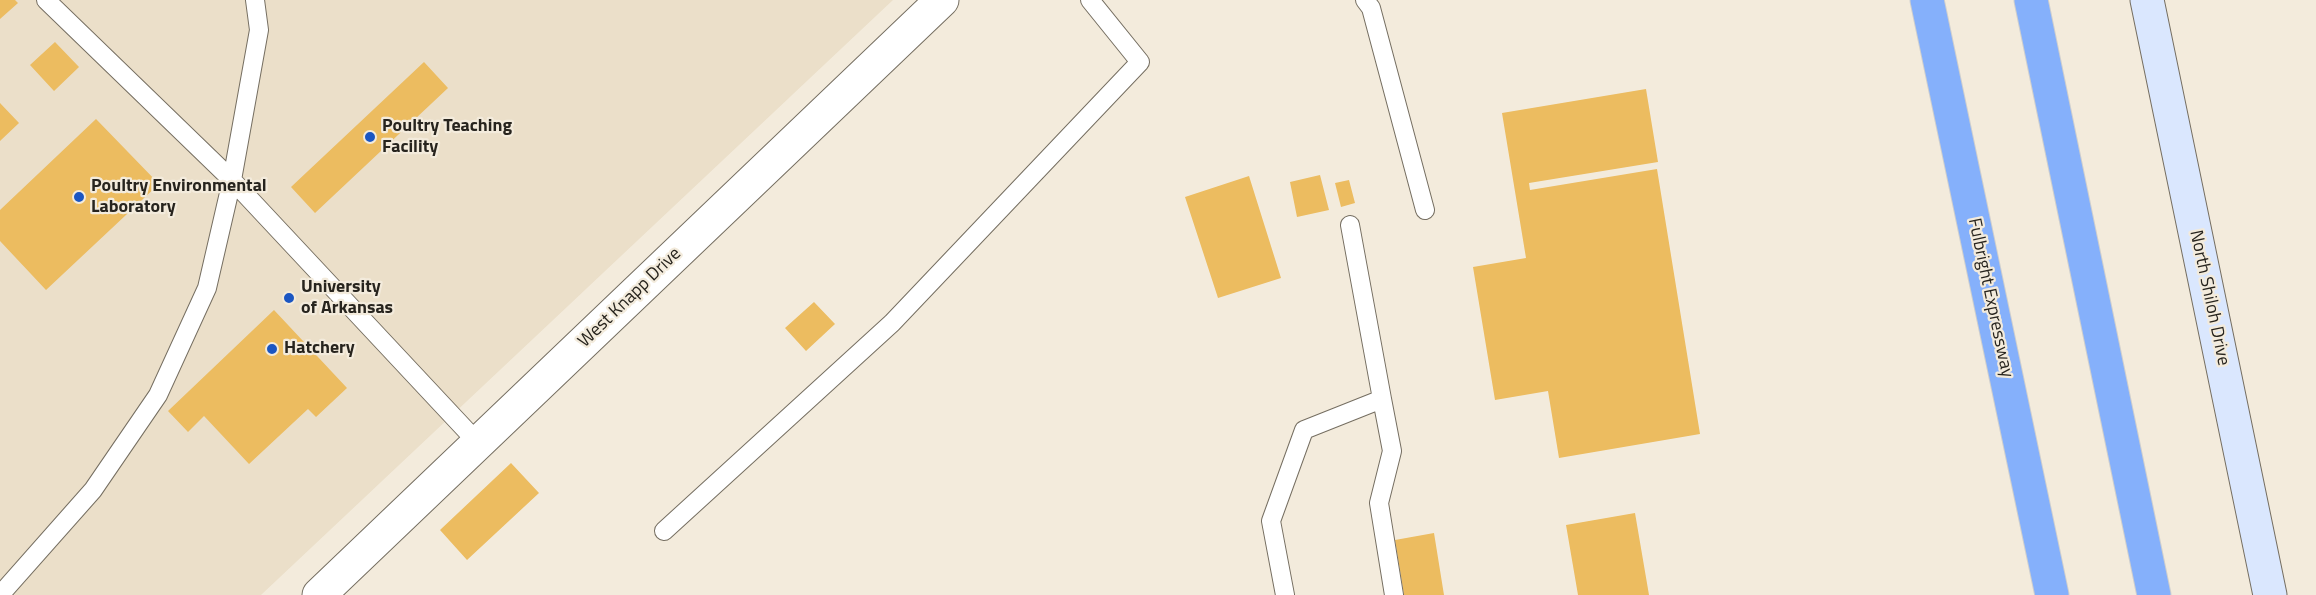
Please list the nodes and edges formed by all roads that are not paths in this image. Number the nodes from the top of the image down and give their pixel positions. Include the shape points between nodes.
1 (46, 0) edge
2 (255, 0) edge
3 (942, 0) edge
4 (1090, 0) edge
5 (1365, 0) edge
6 (1928, 0) edge
7 (2031, 0) edge
8 (2147, 0) edge
9 (232, 180) junction
10 (1425, 210) dead end
11 (1350, 225) dead end
12 (1382, 399) junction
13 (478, 443) junction
14 (664, 531) dead end
15 (0, 595) edge
16 (319, 595) edge
17 (1285, 595) edge
18 (1394, 595) edge
19 (2052, 595) edge
20 (2154, 595) edge
21 (2270, 595) edge

1 - 9 lane
2 - 9 lane via 259,30
3 - 13 street, West Knapp Drive
4 - 14 lane via 1140,62 892,323
5 - 10 lane via 1371,8
6 - 19 highway, Fulbright Expressway
7 - 20 highway
8 - 21 street, North Shiloh Drive
9 - 13 lane
9 - 15 lane via 207,288 158,395 93,490
11 - 12 lane
12 - 17 lane via 1304,430 1271,521
12 - 18 lane via 1392,452 1379,502
13 - 16 street, West Knapp Drive

